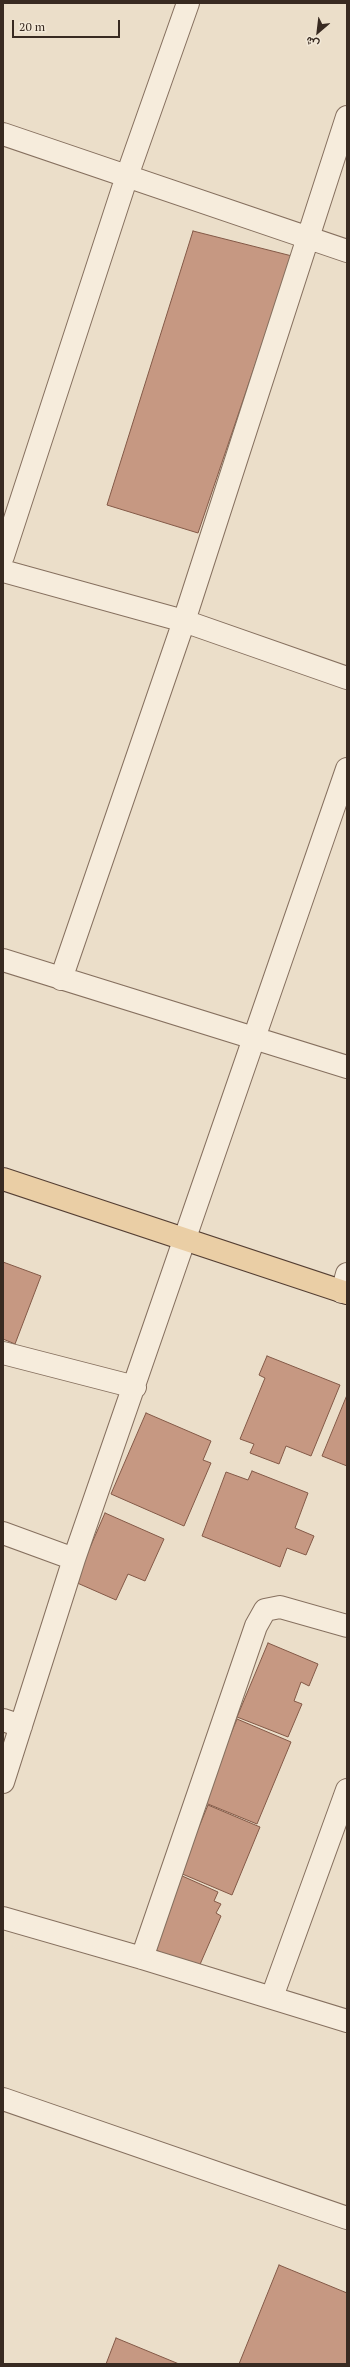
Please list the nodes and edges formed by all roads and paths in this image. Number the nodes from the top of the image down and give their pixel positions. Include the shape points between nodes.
1 (188, 3) edge
2 (347, 117) edge
3 (3, 134) edge
4 (127, 176) junction
5 (309, 238) junction
6 (347, 251) edge
7 (3, 556) edge
8 (3, 571) edge
9 (184, 620) junction
10 (347, 678) edge
11 (347, 769) edge
12 (3, 960) edge
13 (61, 979) junction
14 (253, 1039) junction
15 (347, 1067) edge
16 (3, 1179) edge
17 (184, 1238) junction
18 (345, 1286) edge
19 (3, 1353) edge
20 (135, 1387) junction
21 (3, 1533) edge
22 (74, 1559) junction
23 (347, 1626) edge
24 (12, 1723) edge
25 (3, 1782) edge
26 (347, 1790) edge
27 (3, 1918) edge
28 (142, 1958) junction
29 (272, 1997) junction
30 (347, 2021) edge
31 (3, 2099) edge
32 (347, 2218) edge

1 - 4 street
2 - 5 street
3 - 4 street
4 - 5 street
4 - 7 street
5 - 6 street
5 - 9 street
8 - 9 street
9 - 10 street
9 - 13 street
11 - 14 street
12 - 13 street
13 - 14 street
14 - 15 street
14 - 17 street
16 - 17 main road
17 - 18 main road
17 - 20 street
19 - 20 street
20 - 22 street
21 - 22 street
22 - 24 street
23 - 28 street via 280,1607 265,1610 256,1626
24 - 25 street
26 - 29 street
27 - 28 street
28 - 29 street
29 - 30 street
31 - 32 street

